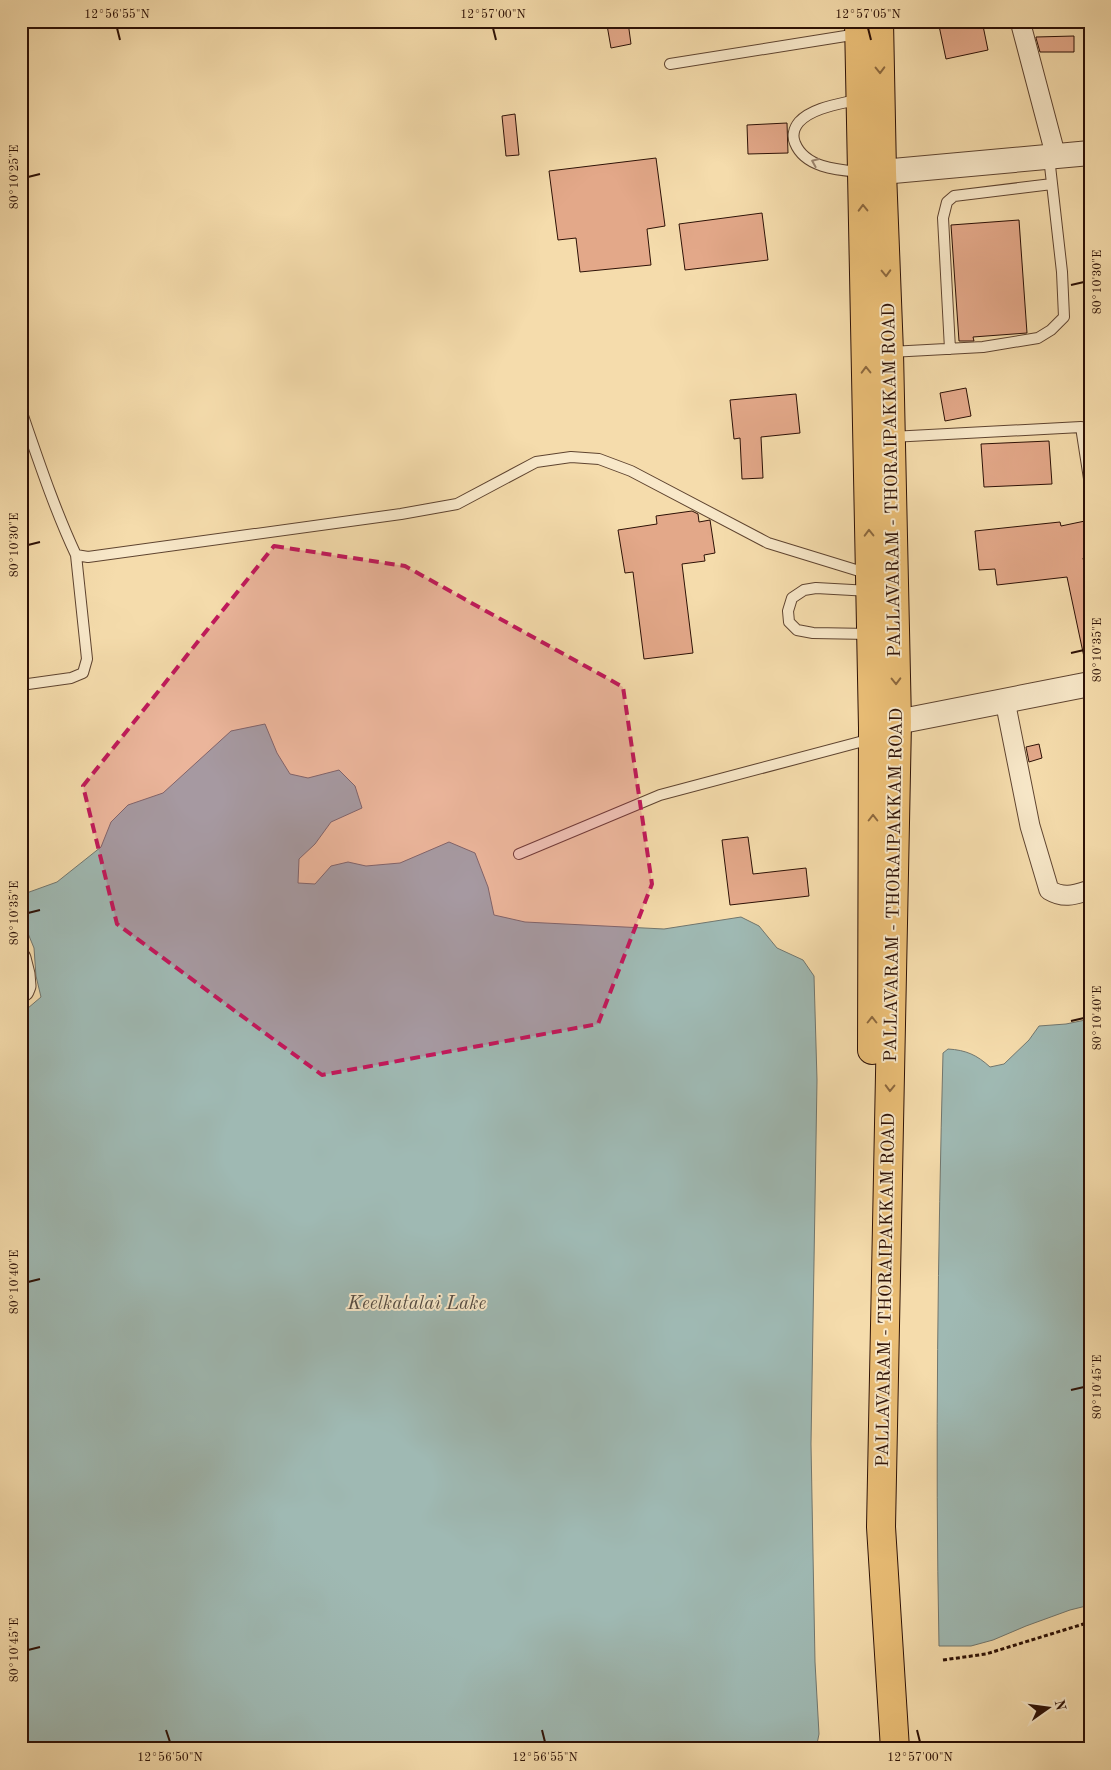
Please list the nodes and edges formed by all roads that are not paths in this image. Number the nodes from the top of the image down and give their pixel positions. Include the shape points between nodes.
1 (1020, 21) edge
2 (865, 25) edge
3 (670, 64) dead end
4 (860, 99) junction
5 (1090, 153) edge
6 (1052, 157) junction
7 (872, 172) junction
8 (1052, 184) junction
9 (950, 349) junction
10 (890, 352) junction
11 (21, 410) edge
12 (891, 437) junction
13 (1090, 485) edge
14 (76, 555) junction
15 (870, 583) junction
16 (872, 634) junction
17 (1090, 684) edge
18 (21, 685) edge
19 (1005, 701) junction
20 (897, 722) junction
21 (873, 738) junction
22 (519, 854) dead end
23 (1090, 890) edge
24 (21, 958) edge
25 (21, 992) edge
26 (882, 1645) junction
27 (884, 1690) junction
28 (880, 1749) edge
29 (895, 1749) edge

1 - 6 street
2 - 3 lane
2 - 4 main road, PALLAVARAM - THORAIPAKKAM ROAD
2 -> 7 main road, PALLAVARAM - THORAIPAKKAM ROAD
4 - 7 main road, PALLAVARAM - THORAIPAKKAM ROAD
7 -> 4 lane via 835,170 814,162 802,156 793,140 799,122 807,116
5 - 6 street
6 - 7 street
6 - 8 lane
7 -> 10 main road, PALLAVARAM - THORAIPAKKAM ROAD
15 -> 7 main road, PALLAVARAM - THORAIPAKKAM ROAD
8 - 9 lane via 954,196 947,202 943,218
8 - 9 lane via 1064,317 1038,338
9 - 10 lane
10 - 12 main road, PALLAVARAM - THORAIPAKKAM ROAD
11 - 14 lane
12 - 13 lane via 1081,427
12 -> 20 main road, PALLAVARAM - THORAIPAKKAM ROAD
14 - 15 lane via 98,557 457,504 536,462 572,457 599,459 631,471 768,543
14 - 18 lane via 87,659 82,673 71,678
15 - 16 main road, PALLAVARAM - THORAIPAKKAM ROAD
15 - 16 lane via 804,590 792,598 788,612 789,622 797,630
16 - 21 main road, PALLAVARAM - THORAIPAKKAM ROAD
17 - 19 street
19 - 20 street
19 - 23 street via 1030,826 1049,890 1059,896
20 -> 26 main road, PALLAVARAM - THORAIPAKKAM ROAD via 881,1527
21 - 22 lane via 660,795
26 -> 21 main road, PALLAVARAM - THORAIPAKKAM ROAD via 870,1538
24 - 25 street via 26,986
26 - 27 main road, PALLAVARAM - THORAIPAKKAM ROAD
27 - 28 main road, PALLAVARAM - THORAIPAKKAM ROAD
27 - 29 main road, PALLAVARAM - THORAIPAKKAM ROAD

